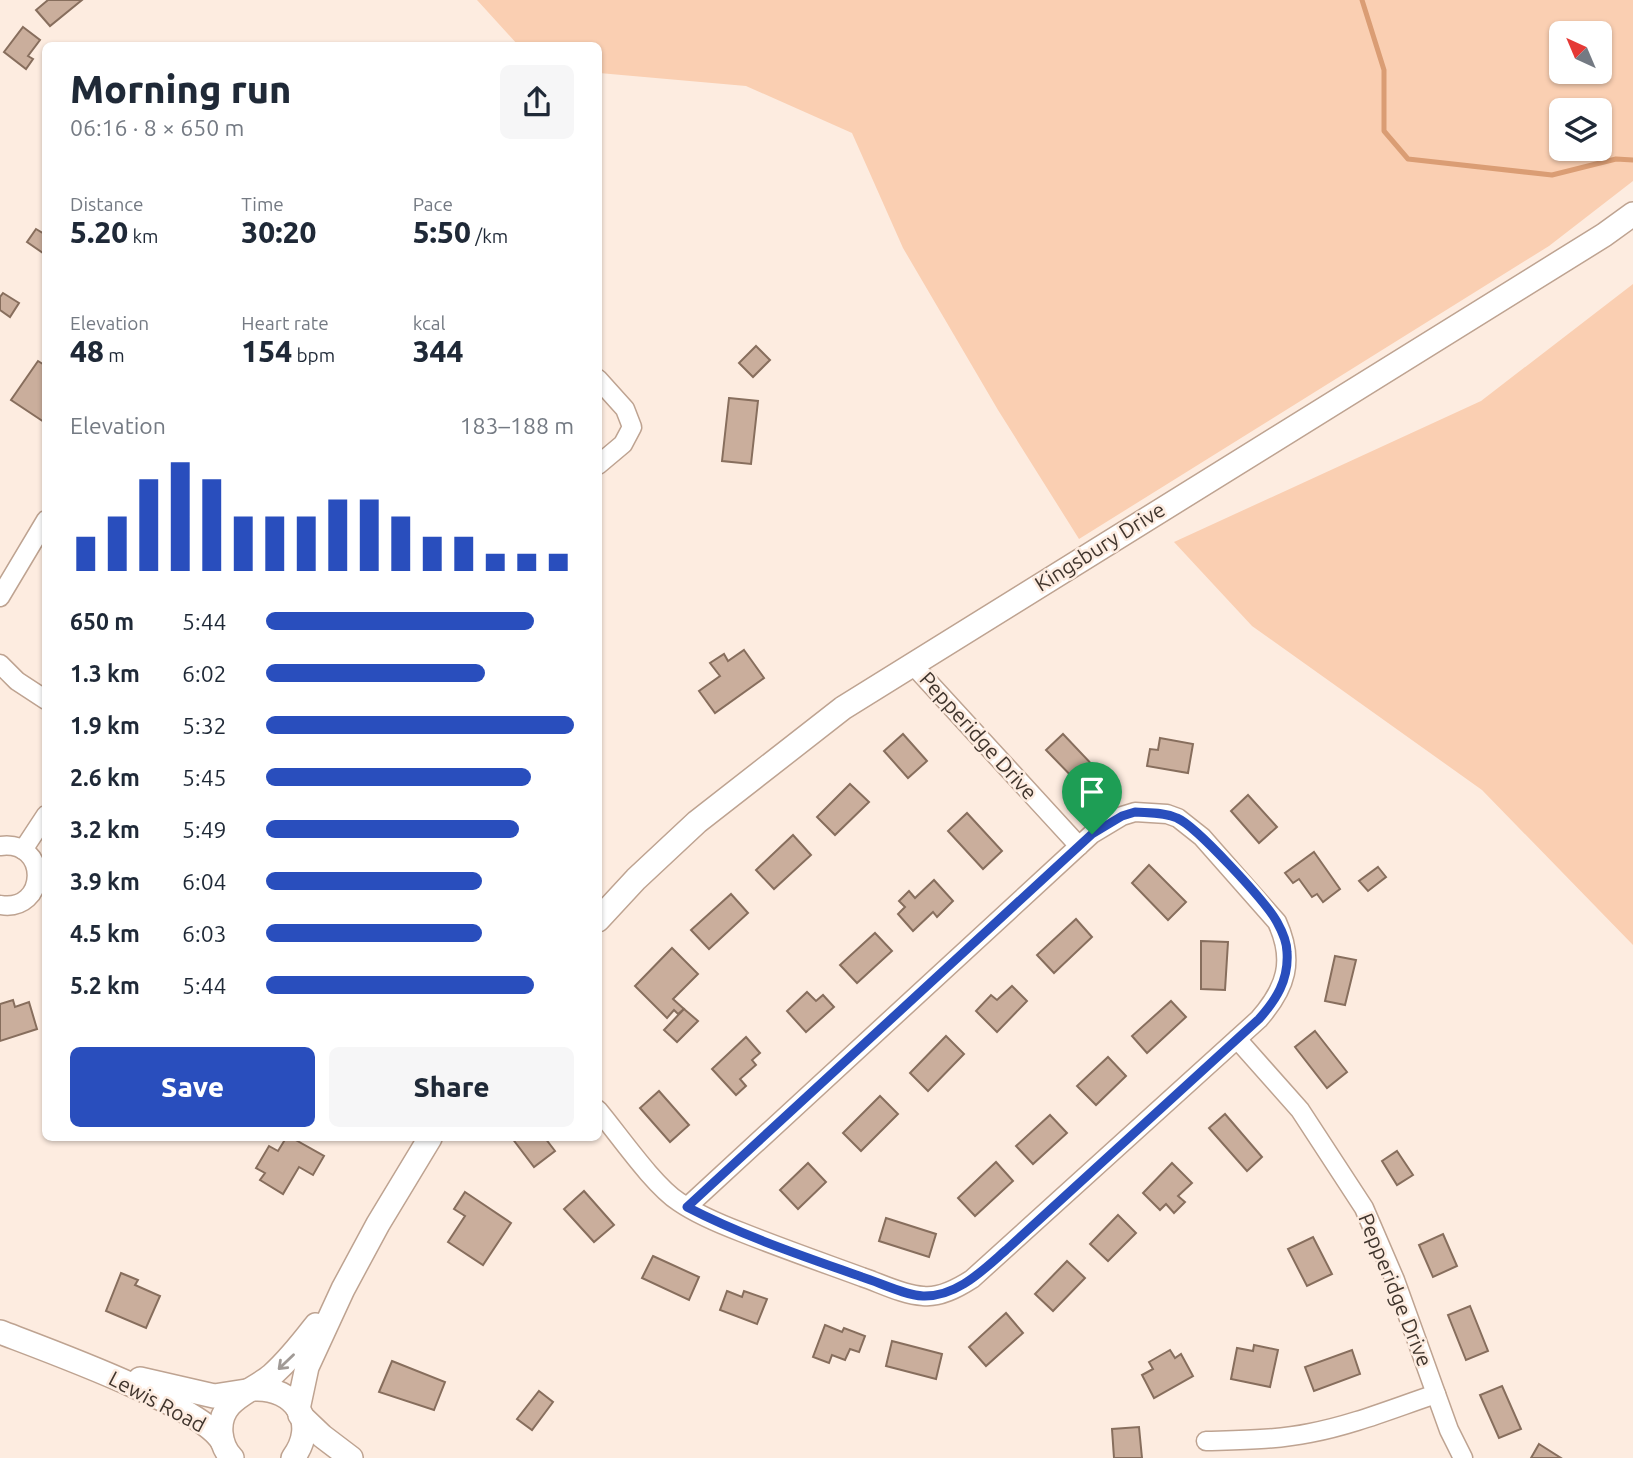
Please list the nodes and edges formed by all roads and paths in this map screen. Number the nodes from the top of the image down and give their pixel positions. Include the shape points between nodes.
1 (1633, 214) edge
2 (602, 383) edge
3 (602, 462) edge
4 (42, 527) edge
5 (0, 597) edge
6 (0, 664) edge
7 (912, 664) junction
8 (42, 697) edge
9 (42, 821) edge
10 (0, 846) edge
11 (1079, 846) junction
12 (23, 849) junction
13 (0, 905) edge
14 (602, 916) edge
15 (1237, 1039) junction
16 (602, 1115) edge
17 (428, 1141) edge
18 (687, 1207) junction
19 (343, 1289) junction
20 (0, 1332) edge
21 (89, 1366) junction
22 (251, 1390) junction
23 (1436, 1394) junction
24 (299, 1412) junction
25 (1206, 1441) dead end
26 (225, 1451) edge
27 (293, 1458) edge
28 (351, 1458) edge
29 (1463, 1458) edge

1 - 7 street, Kingsbury Drive
2 - 3 street via 625,409 632,427 623,444
4 - 5 street
6 - 8 street
7 - 11 street, Pepperidge Drive
7 - 14 street, Kingsbury Drive via 843,708 697,822
9 - 12 street
10 - 12 street
11 - 15 street via 1122,816 1167,814 1189,824 1270,911 1285,938 1283,985 1275,1001
11 - 18 street
12 - 13 street via 36,866 33,891 21,902
15 - 18 street via 956,1289 923,1296 888,1286 783,1249
15 - 23 street, Pepperidge Drive via 1300,1110 1364,1208
16 - 18 street via 660,1185
17 - 19 street
19 -> 22 street via 293,1356
19 - 24 street via 307,1367
20 - 21 street, Lewis Road
21 - 22 street, Lewis Road via 214,1396
21 - 26 street, Lewis Road via 198,1420 218,1435
22 - 24 street via 279,1392
22 - 26 street via 231,1402 224,1413
23 - 25 street via 1309,1433
23 - 29 street, Pepperidge Drive
24 - 27 street via 304,1435
24 - 28 street

